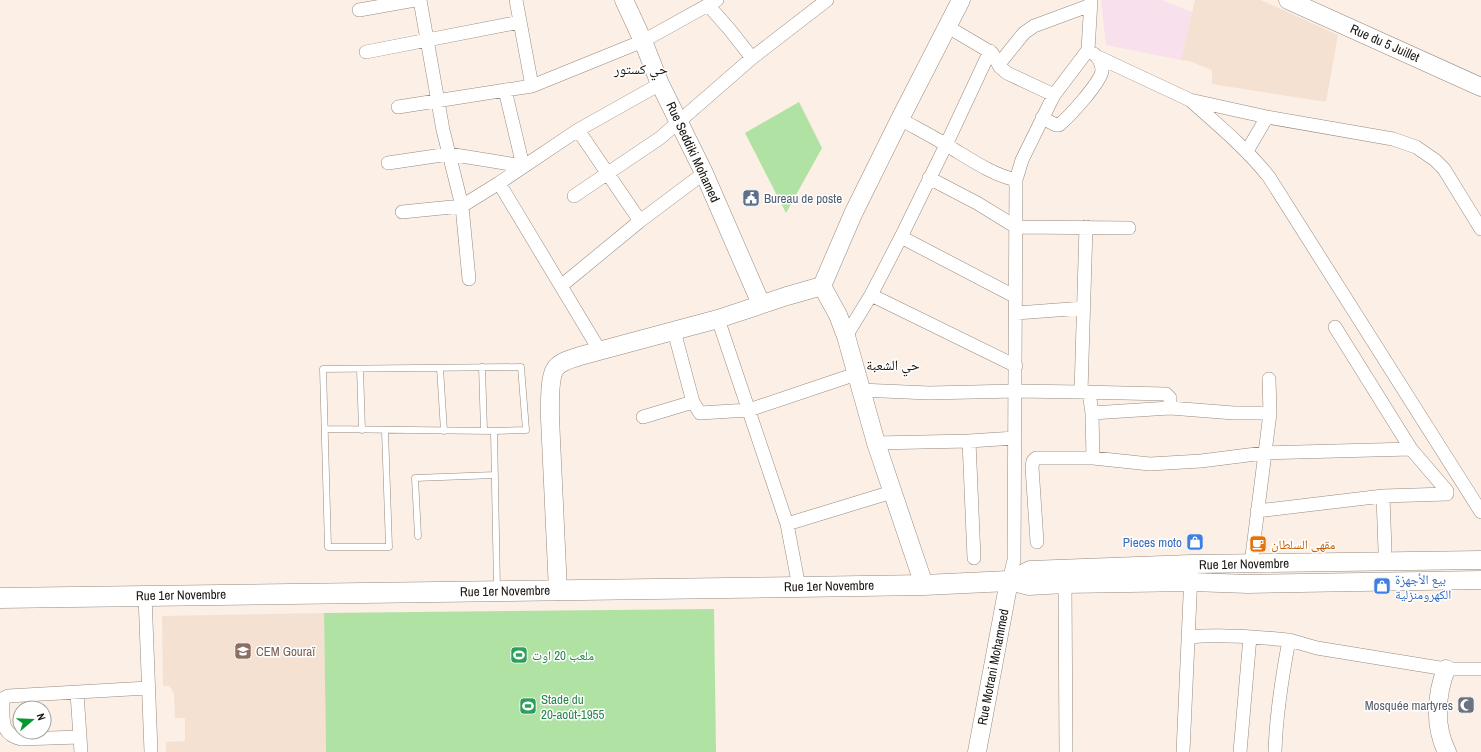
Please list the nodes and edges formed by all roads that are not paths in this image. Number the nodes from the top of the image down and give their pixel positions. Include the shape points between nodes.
1 (415, 0) edge
2 (420, 0) edge
3 (516, 0) edge
4 (624, 0) edge
5 (828, 0) edge
6 (961, 0) edge
7 (1288, 0) edge
8 (713, 2) edge
9 (1091, 3) edge
10 (359, 10) dead end
11 (520, 22) junction
12 (948, 27) junction
13 (427, 40) junction
14 (644, 41) junction
15 (990, 51) junction
16 (366, 52) dead end
17 (1093, 53) junction
18 (752, 58) junction
19 (999, 64) junction
20 (660, 84) junction
21 (532, 86) junction
22 (1481, 87) edge
23 (505, 90) junction
24 (1054, 95) junction
25 (1190, 100) junction
26 (438, 101) junction
27 (398, 107) dead end
28 (1267, 117) junction
29 (1042, 118) junction
30 (900, 119) junction
31 (679, 122) junction
32 (578, 130) junction
33 (946, 145) junction
34 (1247, 151) junction
35 (449, 154) junction
36 (388, 163) dead end
37 (523, 166) junction
38 (607, 173) junction
39 (704, 173) junction
40 (929, 178) junction
41 (1016, 180) junction
42 (499, 183) junction
43 (574, 196) dead end
44 (462, 206) junction
45 (402, 212) dead end
46 (640, 221) junction
47 (1016, 227) junction
48 (1086, 227) junction
49 (1129, 228) dead end
50 (1481, 229) edge
51 (901, 237) junction
52 (469, 279) dead end
53 (561, 286) junction
54 (822, 286) junction
55 (871, 295) junction
56 (1016, 297) junction
57 (761, 304) junction
58 (1084, 308) junction
59 (1016, 313) junction
60 (718, 319) junction
61 (1335, 327) dead end
62 (674, 331) junction
63 (846, 336) junction
64 (600, 351) junction
65 (1016, 366) junction
66 (482, 367) junction
67 (440, 368) junction
68 (360, 369) junction
69 (1269, 379) dead end
70 (858, 382) junction
71 (1016, 391) junction
72 (1085, 392) junction
73 (692, 402) junction
74 (1170, 408) junction
75 (749, 410) junction
76 (1092, 413) junction
77 (1270, 413) junction
78 (643, 417) dead end
79 (325, 429) junction
80 (362, 430) junction
81 (385, 431) junction
82 (444, 431) junction
83 (484, 431) junction
84 (494, 431) junction
85 (1016, 438) junction
86 (969, 441) junction
87 (876, 443) junction
88 (1411, 449) junction
89 (1264, 453) junction
90 (1093, 458) junction
91 (495, 475) junction
92 (892, 492) junction
93 (1383, 496) junction
94 (1256, 511) junction
95 (1481, 512) edge
96 (787, 524) junction
97 (418, 536) dead end
98 (1036, 542) dead end
99 (1385, 550) dead end
100 (974, 558) dead end
101 (1481, 560) edge
102 (1191, 564) junction
103 (1251, 564) junction
104 (1481, 580) edge
105 (1009, 581) junction
106 (1192, 582) junction
107 (1065, 584) junction
108 (924, 585) junction
109 (799, 587) junction
110 (497, 591) junction
111 (558, 591) junction
112 (146, 595) junction
113 (0, 598) edge
114 (1188, 637) junction
115 (1250, 637) junction
116 (1289, 640) junction
117 (1446, 669) junction
118 (1481, 669) edge
119 (148, 688) junction
120 (77, 693) junction
121 (80, 737) junction
122 (81, 752) edge
123 (151, 752) edge
124 (977, 752) edge
125 (1066, 752) edge
126 (1183, 752) edge
127 (1240, 752) edge
128 (1275, 752) edge
129 (1447, 752) edge

1 - 10 street
2 - 13 street
3 - 11 street
4 - 14 street, Rue Seddiki Mohamed
5 - 18 street
6 - 12 street
7 - 22 street, Rue du 5 Juillet
8 - 14 street
8 - 18 street via 730,30
9 - 17 street
9 - 19 street via 1034,26 1024,33
11 - 13 street
11 - 21 street
12 - 15 street
12 - 30 street
13 - 16 street
13 - 26 street
14 - 20 street, Rue Seddiki Mohamed
14 - 21 street
15 - 19 street
15 - 33 street
17 - 24 street
17 - 25 street
17 - 29 street via 1102,66 1098,80 1060,125
18 - 31 street
19 - 24 street via 1007,73
20 - 31 street, Rue Seddiki Mohamed
20 - 32 street
21 - 23 street
23 - 26 street
23 - 37 street
24 - 29 street
25 - 28 street
25 - 34 street
26 - 27 street
26 - 35 street
28 - 34 street
28 - 50 street via 1393,139 1416,147 1444,169
29 - 41 street via 1022,160
30 - 33 street
30 - 54 street via 853,214
31 - 38 street via 660,138
31 - 39 street, Rue Seddiki Mohamed
32 - 37 street
32 - 38 street
33 - 40 street
33 - 41 street via 988,170
34 - 95 street via 1276,187
35 - 36 street
35 - 37 street
35 - 44 street
37 - 42 street
38 - 43 street
38 - 46 street
39 - 46 street
39 - 57 street, Rue Seddiki Mohamed
40 - 47 street
40 - 51 street
41 - 47 street
42 - 44 street
42 - 53 street
44 - 45 street
44 - 52 street
46 - 53 street
47 - 48 street
47 - 56 street
48 - 49 street
48 - 58 street
51 - 55 street
51 - 56 street
53 - 64 street
54 - 57 street
54 - 63 street
55 - 63 street
55 - 65 street
56 - 59 street
57 - 60 street
58 - 59 street
58 - 72 street
59 - 65 street
60 - 62 street
60 - 75 street
61 - 88 street
62 - 64 street
62 - 73 street
63 - 70 street
64 - 111 street via 562,363 555,369 550,393
65 - 71 street
66 - 67 lane
66 - 83 lane
66 - 84 lane via 521,367 526,430
67 - 68 lane
67 - 82 lane
68 - 79 lane via 323,369
68 - 80 lane
69 - 77 street
70 - 71 street via 929,393
70 - 75 street
70 - 87 street
71 - 72 street
71 - 85 street
72 - 74 street via 1166,394 1170,398
72 - 76 street
73 - 75 street via 700,413
73 - 78 street
74 - 76 street
74 - 77 street
75 - 96 street
76 - 90 street
77 - 89 street
79 - 80 lane
79 - 81 lane via 328,547 388,547
80 - 81 lane
81 - 82 lane
82 - 83 lane
83 - 84 lane
84 - 91 lane
85 - 86 street
85 - 105 street via 1014,560
86 - 87 street
86 - 100 street
87 - 92 street
88 - 89 street
88 - 93 street via 1447,494
89 - 90 street via 1150,464
89 - 94 street
90 - 98 street via 1036,458 1033,461
91 - 97 lane via 415,478
91 - 110 lane
92 - 96 street
92 - 108 street
93 - 94 street
93 - 99 street
94 - 103 street
96 - 109 street
101 - 103 street, Rue 1er Novembre
102 - 103 street, Rue 1er Novembre
102 - 105 street, Rue 1er Novembre via 1030,570
102 - 106 street
104 - 106 street, Rue 1er Novembre via 1248,584
105 - 107 street, Rue 1er Novembre via 1029,586
105 - 108 main road, Rue 1er Novembre
105 - 124 street, Rue Motrani Mohammed
106 - 107 street, Rue 1er Novembre
106 - 114 street
107 - 125 street
108 - 109 main road, Rue 1er Novembre
109 - 111 main road, Rue 1er Novembre
110 - 111 main road, Rue 1er Novembre
110 - 112 main road, Rue 1er Novembre
112 - 113 main road, Rue 1er Novembre
112 - 119 street
114 - 115 street
114 - 126 street
115 - 116 street
115 - 127 street
116 - 117 street via 1317,648
116 - 128 street
117 - 118 street
117 - 129 street via 1441,682 1438,717 1442,743
119 - 120 street
119 - 123 street
120 - 121 street
120 - 121 street via 8,696 3,701 3,724 14,737 21,739
121 - 122 street

